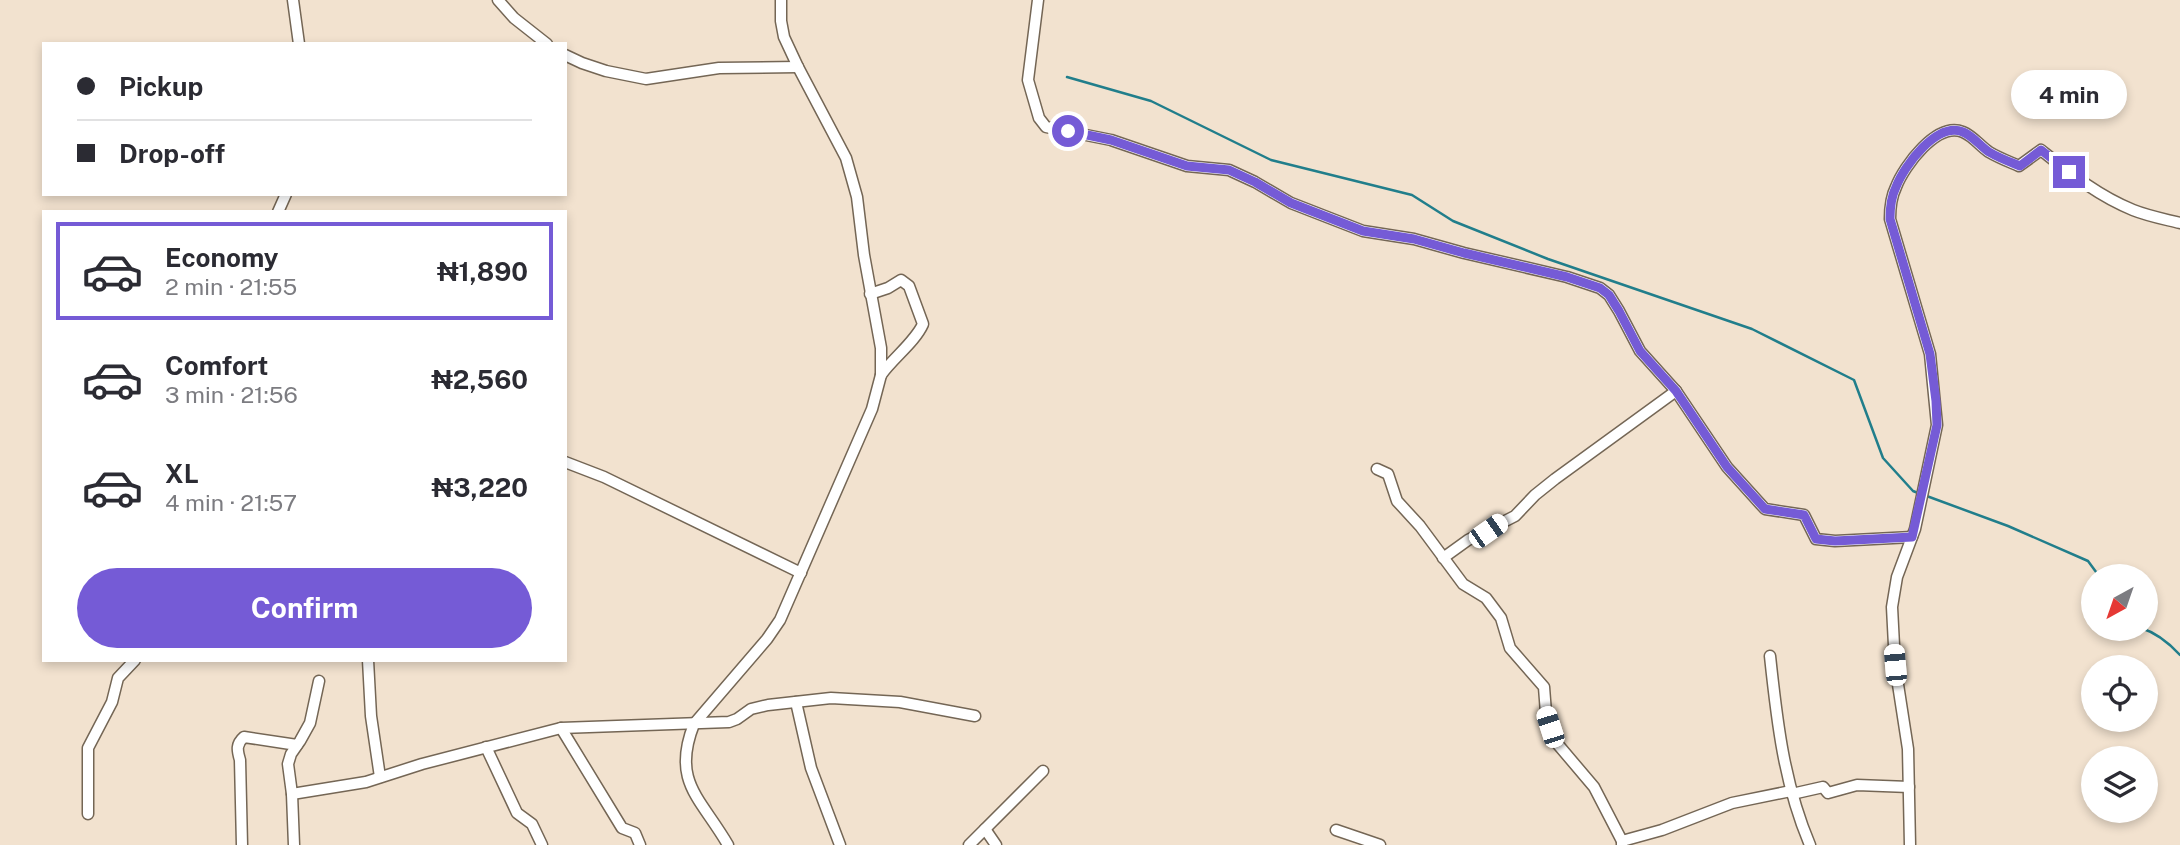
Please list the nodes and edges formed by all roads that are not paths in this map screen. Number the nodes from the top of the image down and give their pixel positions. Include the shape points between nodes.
1 (293, 0) edge
2 (498, 0) edge
3 (781, 0) edge
4 (1038, 0) edge
5 (299, 42) edge
6 (544, 42) edge
7 (567, 56) edge
8 (797, 67) junction
9 (2180, 223) edge
10 (870, 293) junction
11 (881, 374) junction
12 (1676, 391) junction
13 (567, 463) edge
14 (1377, 469) dead end
15 (1912, 537) junction
16 (1443, 558) junction
17 (801, 573) junction
18 (1770, 656) dead end
19 (133, 662) edge
20 (368, 662) edge
21 (319, 681) dead end
22 (796, 702) junction
23 (975, 716) dead end
24 (694, 724) junction
25 (561, 728) junction
26 (297, 745) junction
27 (486, 747) junction
28 (1043, 771) dead end
29 (380, 777) junction
30 (1909, 787) junction
31 (1792, 792) junction
32 (292, 794) junction
33 (88, 814) dead end
34 (985, 829) junction
35 (1336, 830) dead end
36 (1622, 843) edge
37 (242, 845) edge
38 (294, 845) edge
39 (542, 845) edge
40 (640, 845) edge
41 (728, 845) edge
42 (840, 845) edge
43 (969, 845) edge
44 (996, 845) edge
45 (1380, 845) edge
46 (1810, 845) edge
47 (1910, 845) edge

1 - 5 street
2 - 6 street
3 - 8 street via 784,37
4 - 12 street via 1028,80 1046,127 1111,140 1187,166 1229,170 1291,203 1363,231 1414,239 1600,288 1609,295 1640,351
7 - 8 street via 606,71 646,79 719,68
8 - 10 street via 851,168
9 - 15 street via 2134,211 2094,191 2041,150 2020,166 1990,152 1962,131 1936,135 1913,159 1894,189 1890,219 1930,354 1937,425
10 - 11 street
10 - 11 street via 905,282 923,324
11 - 17 street via 872,409
12 - 15 street via 1727,467 1765,509 1804,515 1816,539
12 - 16 street via 1555,479 1515,516
13 - 17 street
14 - 16 street via 1388,474 1397,501
15 - 30 street via 1892,607
16 - 36 street via 1463,584 1486,598 1501,618 1510,648 1544,687 1555,741 1594,787
17 - 24 street via 767,639
18 - 31 street via 1781,753
19 - 33 street via 118,678 112,702 88,748
20 - 29 street
21 - 26 street via 310,723
22 - 23 street via 831,698 900,702
22 - 24 street via 751,709 729,722
22 - 42 street via 811,768
24 - 25 street
24 - 41 street via 685,752 687,776
25 - 27 street
25 - 40 street via 622,828 635,833
26 - 32 street via 288,764
26 - 37 street via 244,737 240,741
27 - 29 street
27 - 39 street via 517,813 532,824
28 - 34 street
29 - 32 street
30 - 31 street via 1857,785 1828,793 1823,788
30 - 47 street
31 - 36 street via 1732,803
31 - 46 street
32 - 38 street
34 - 43 street
34 - 44 street
35 - 45 street

